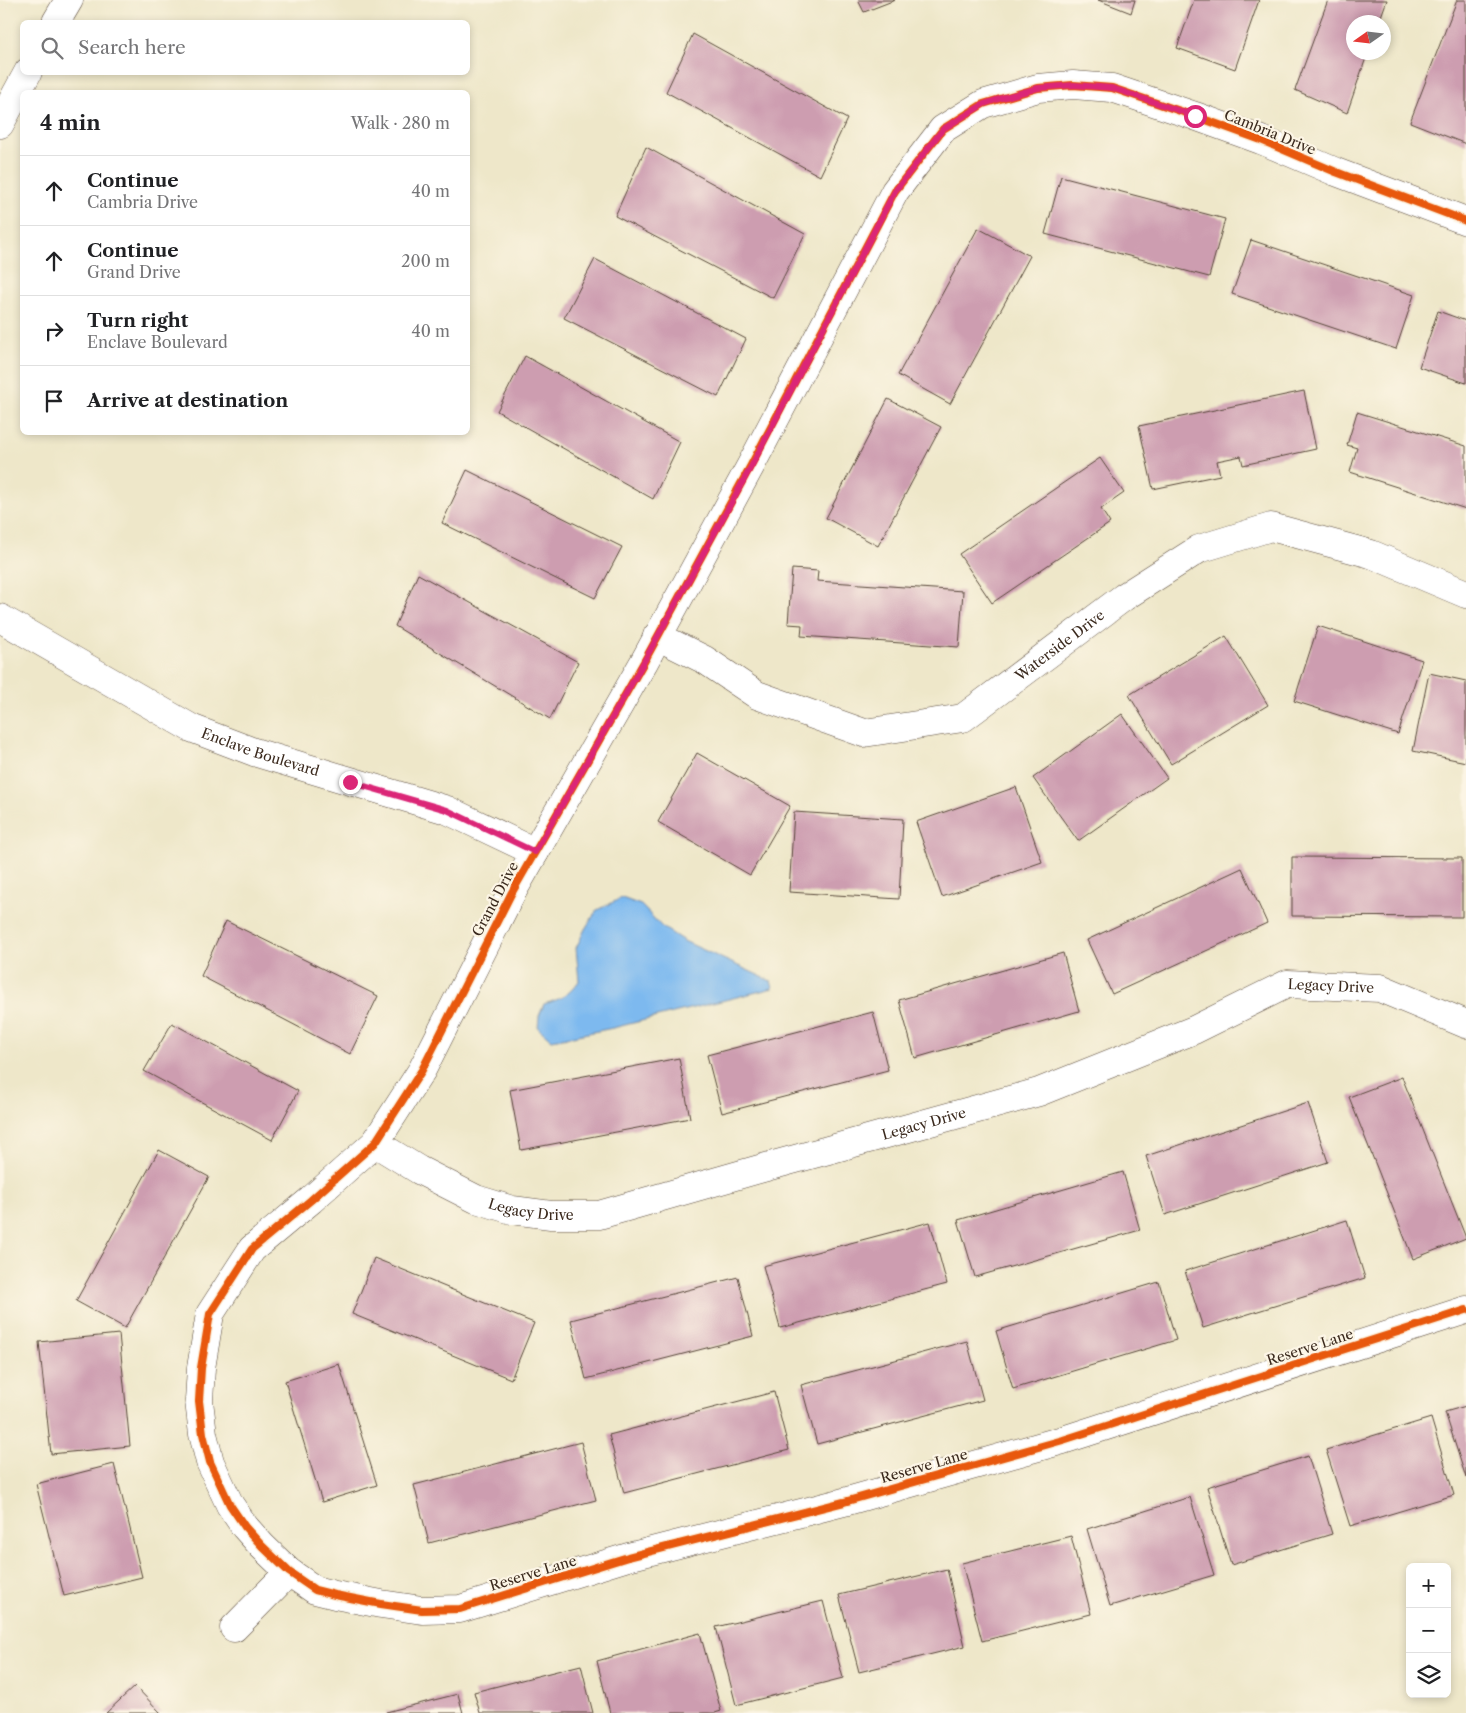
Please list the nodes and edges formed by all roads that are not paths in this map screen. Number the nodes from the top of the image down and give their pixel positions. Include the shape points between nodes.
1 (68, 0) edge
2 (57, 20) edge
3 (26, 75) edge
4 (1002, 98) joint
5 (0, 124) edge
6 (1466, 221) edge
7 (1466, 594) edge
8 (0, 618) edge
9 (657, 636) junction
10 (535, 852) junction
11 (1466, 1024) edge
12 (376, 1143) junction
13 (1466, 1310) edge
14 (288, 1572) junction
15 (381, 1604) joint
16 (234, 1628) dead end

1 - 2 street
3 - 5 street
4 - 6 street, Cambria Drive via 1038,88 1074,85 1112,88 1253,137
4 - 9 street, Grand Drive via 984,104 943,129 895,191 752,465
7 - 9 street, Waterside Drive via 1371,554 1271,528 1199,549 1124,596 963,718 864,732 757,694 705,660
8 - 10 street, Enclave Boulevard via 191,728 254,752 447,810
9 - 10 street, Grand Drive
10 - 12 street, Grand Drive via 422,1070
11 - 12 street, Legacy Drive via 1380,988 1287,984 1194,1030 1039,1092 599,1215 552,1215 512,1210 476,1199 419,1170
12 - 14 street, Grand Drive via 252,1249 210,1314 199,1401 210,1462 238,1518
13 - 15 street, Reserve Lane via 1063,1440 844,1502 628,1557 460,1609 422,1610
14 - 15 street, Grand Drive via 315,1590
14 - 16 street

